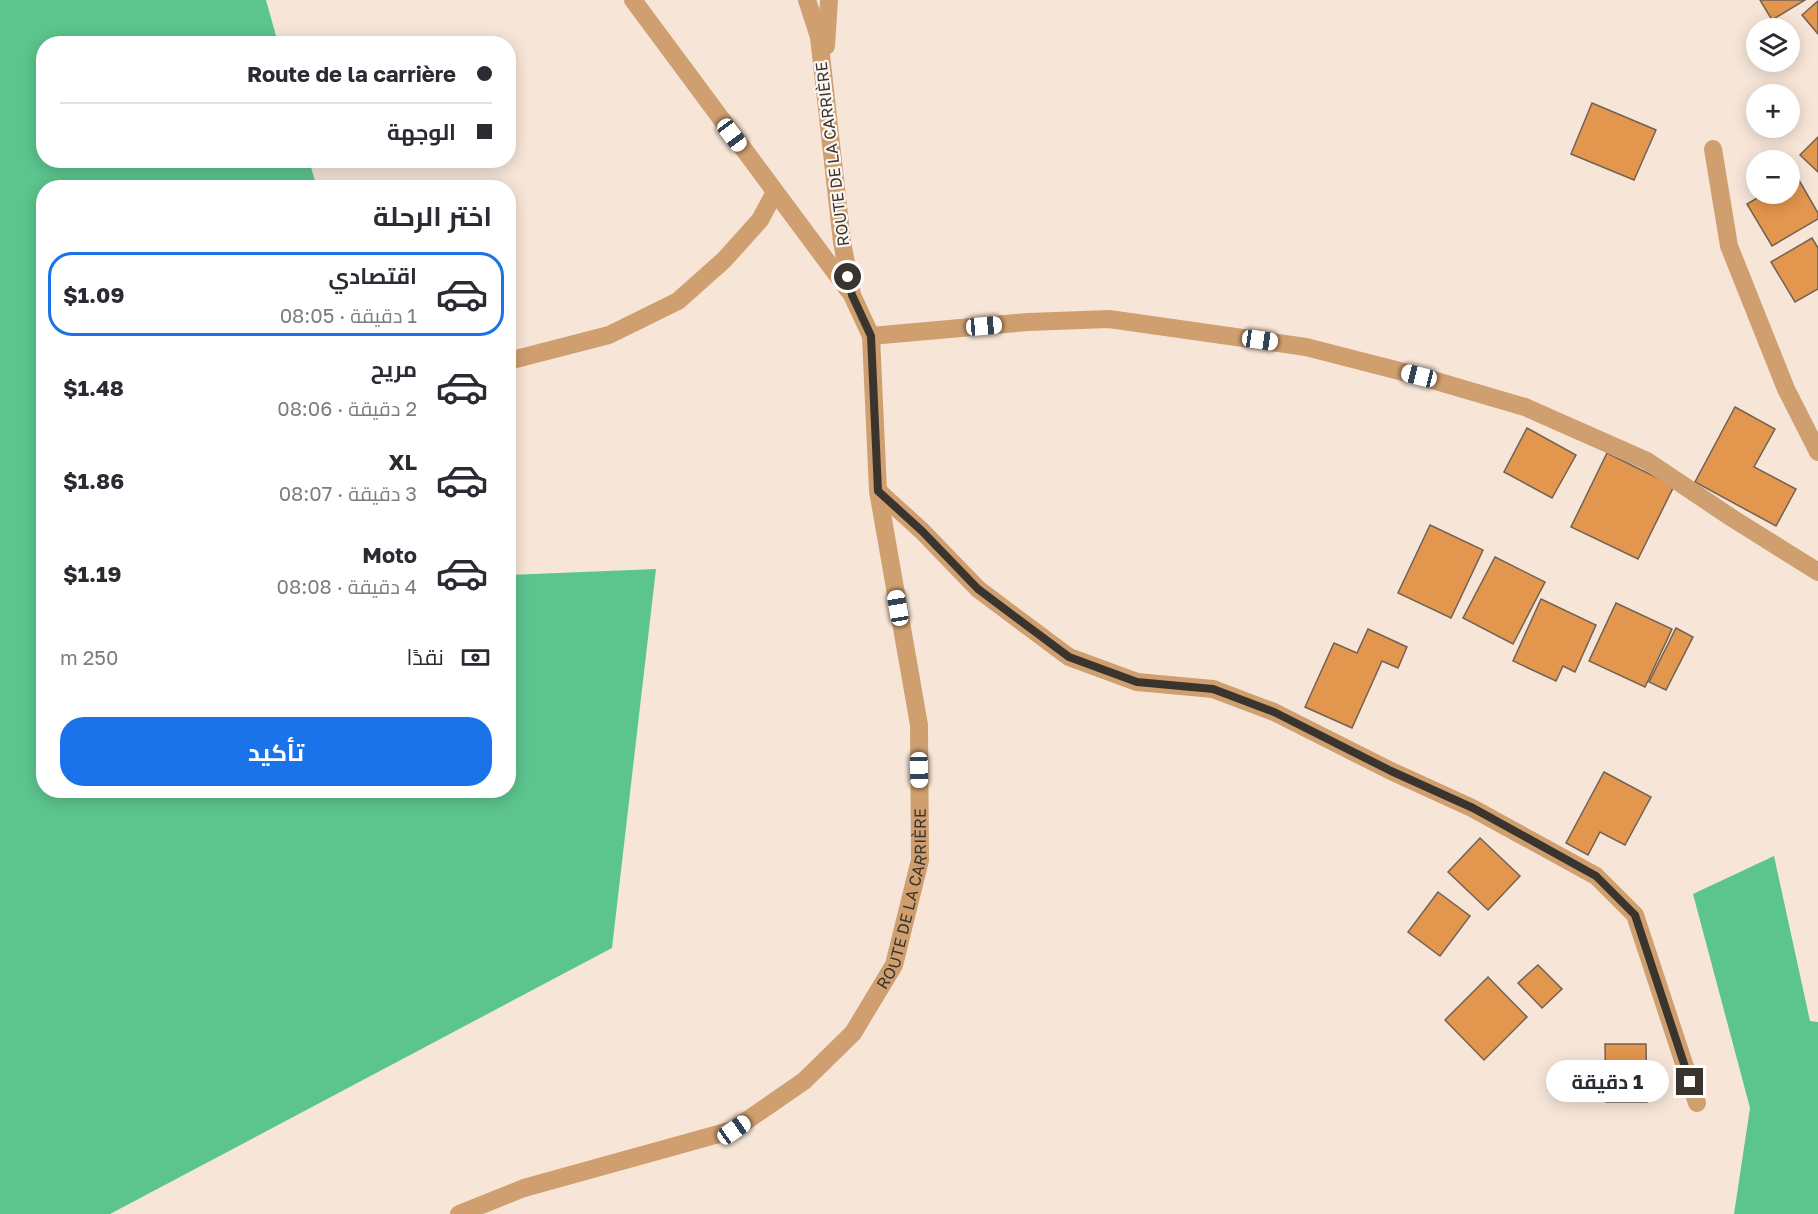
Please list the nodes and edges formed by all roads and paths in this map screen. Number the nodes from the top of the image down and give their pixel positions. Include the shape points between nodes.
1 (633, 0) edge
2 (807, 0) edge
3 (829, 0) edge
4 (824, 78) junction
5 (1713, 149) dead end
6 (775, 192) junction
7 (852, 295) junction
8 (871, 336) junction
9 (516, 360) edge
10 (1818, 452) edge
11 (878, 491) junction
12 (1818, 572) edge
13 (1697, 1102) dead end
14 (459, 1214) edge

1 - 6 street
2 - 4 street, ROUTE DE LA CARRIÈRE via 819,37
3 - 4 street
4 - 7 street, ROUTE DE LA CARRIÈRE via 842,242
5 - 10 street via 1729,246 1786,389
6 - 7 street
6 - 9 street via 760,220 724,260 678,301 609,335
7 - 8 street, ROUTE DE LA CARRIÈRE
8 - 11 street, ROUTE DE LA CARRIÈRE
8 - 12 street via 1028,322 1109,320 1306,347 1525,407 1647,461
11 - 13 street via 978,589 1069,657 1137,682 1213,689 1274,712 1473,808 1596,876 1635,915
11 - 14 street, ROUTE DE LA CARRIÈRE via 919,725 920,860 894,965 853,1033 804,1081 734,1130 524,1188

